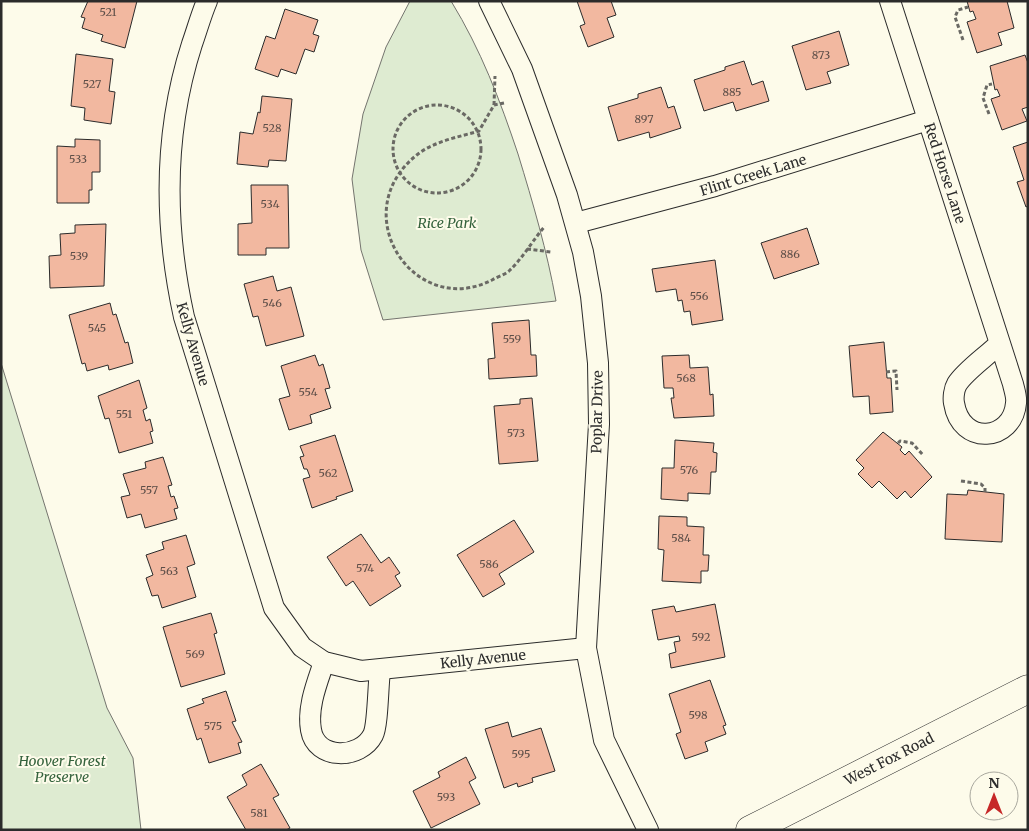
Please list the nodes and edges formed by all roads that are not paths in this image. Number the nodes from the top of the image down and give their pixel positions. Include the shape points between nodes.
1 (207, 1) edge
2 (489, 1) edge
3 (890, 1) edge
4 (928, 120) junction
5 (576, 224) junction
6 (999, 344) dead end
7 (586, 648) junction
8 (324, 662) junction
9 (380, 670) junction
10 (1028, 689) edge
11 (648, 830) edge
12 (750, 830) edge

1 - 8 street, Kelly Avenue via 185,65 170,148 169,190 175,275 187,327 274,608 302,647
2 - 5 street, Poplar Drive via 522,69
3 - 4 street, Red Horse Lane
4 - 5 street, Flint Creek Lane via 724,184
4 - 6 street, Red Horse Lane
5 - 7 street, Poplar Drive via 591,296 598,363 599,424
7 - 9 street, Kelly Avenue
7 - 11 street, Poplar Drive via 604,740
8 - 9 street, Kelly Avenue via 361,671
8 - 9 street via 309,720 318,744 339,754 367,744 374,734
10 - 12 street, West Fox Road

